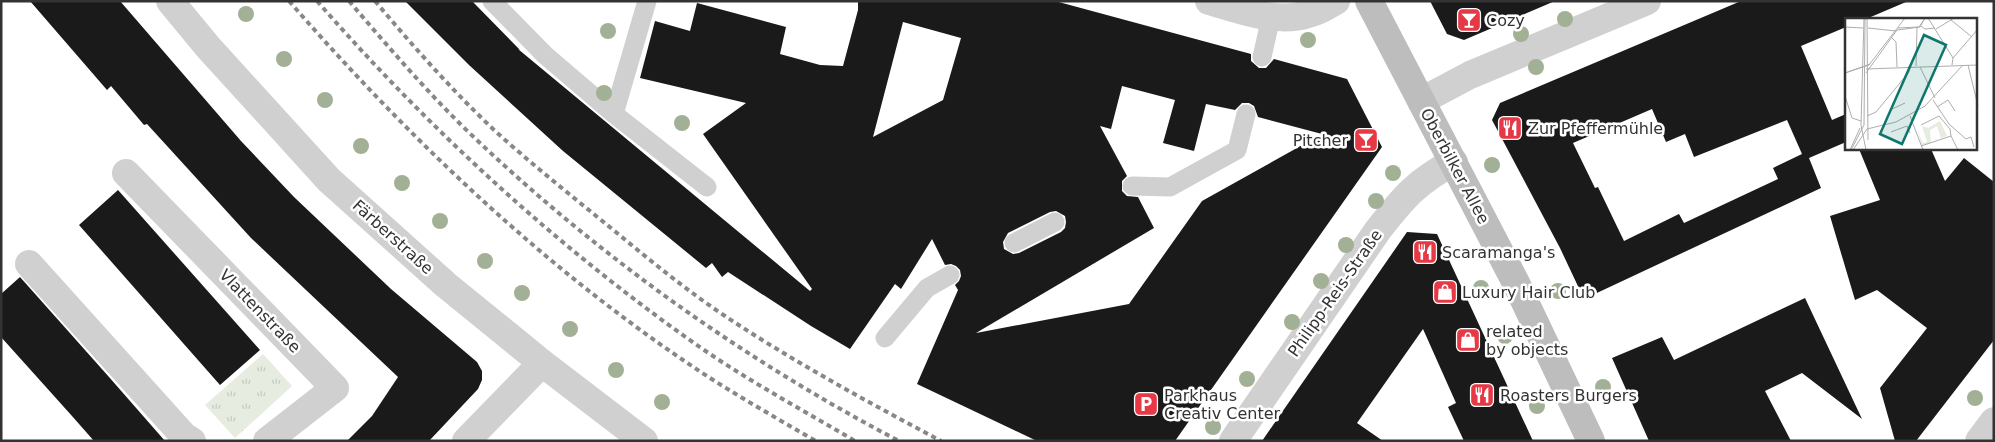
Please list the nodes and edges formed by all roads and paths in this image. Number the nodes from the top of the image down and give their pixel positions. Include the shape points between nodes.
1 (170, 1) edge
2 (492, 1) edge
3 (647, 1) edge
4 (1210, 1) edge
5 (1336, 1) edge
6 (1368, 1) edge
7 (1647, 1) edge
8 (1271, 17) junction
9 (1262, 57) dead end
10 (1421, 101) junction
11 (614, 114) junction
12 (1246, 114) dead end
13 (1454, 162) junction
14 (126, 173) dead end
15 (1132, 186) dead end
16 (707, 187) dead end
17 (1055, 222) dead end
18 (1014, 243) dead end
19 (29, 264) dead end
20 (950, 274) dead end
21 (886, 338) dead end
22 (542, 363) junction
23 (1994, 420) edge
24 (192, 441) edge
25 (267, 441) edge
26 (466, 441) edge
27 (644, 441) edge
28 (1233, 441) edge
29 (1591, 441) edge
30 (1979, 441) edge

1 - 22 street, Färberstraße via 330,180 446,285
2 - 11 lane via 545,55
3 - 11 lane
4 - 8 street
5 - 8 street via 1312,13 1290,18
6 - 10 main road, Oberbilker Allee
7 - 10 street via 1469,76
8 - 9 lane
10 - 13 main road, Oberbilker Allee
11 - 16 lane
12 - 15 lane via 1237,150 1170,187
13 - 28 street, Philipp-Reis-Straße via 1418,184 1378,230
13 - 29 main road, Oberbilker Allee
14 - 25 street, Vlattenstraße via 334,388
17 - 18 lane
19 - 24 street
20 - 21 lane via 927,288
22 - 26 street
22 - 27 street, Färberstraße
23 - 30 street

